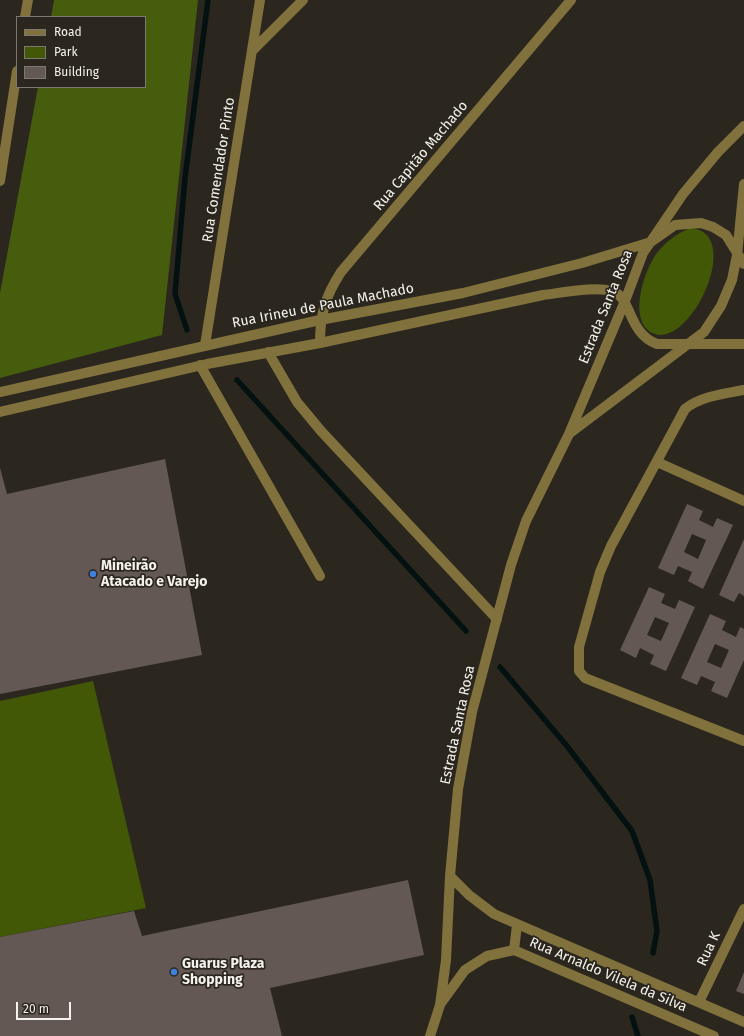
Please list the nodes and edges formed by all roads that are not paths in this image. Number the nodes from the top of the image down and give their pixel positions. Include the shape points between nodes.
1 (28, 0) edge
2 (260, 0) edge
3 (303, 0) edge
4 (571, 0) edge
5 (25, 16) edge
6 (252, 51) junction
7 (16, 77) edge
8 (744, 126) edge
9 (0, 181) edge
10 (744, 184) edge
11 (651, 242) junction
12 (737, 255) junction
13 (744, 264) edge
14 (625, 302) junction
15 (320, 320) junction
16 (320, 343) junction
17 (689, 344) junction
18 (744, 344) edge
19 (205, 345) junction
20 (268, 352) junction
21 (200, 365) junction
22 (744, 390) edge
23 (0, 392) edge
24 (0, 412) edge
25 (569, 434) junction
26 (657, 462) junction
27 (744, 501) edge
28 (320, 576) dead end
29 (497, 619) junction
30 (744, 741) edge
31 (450, 876) junction
32 (744, 909) edge
33 (517, 925) junction
34 (514, 950) junction
35 (700, 1002) junction
36 (440, 1005) junction
37 (744, 1022) edge
38 (430, 1036) edge
39 (714, 1036) edge

1 - 5 street
2 - 6 street, Rua Comendador Pinto
3 - 6 street
4 - 15 street, Rua Capitão Machado via 341,272 327,297
6 - 19 street, Rua Comendador Pinto
7 - 9 street
8 - 11 street, Estrada Santa Rosa via 683,194
10 - 12 street, Estrada Santa Rosa
11 - 12 street via 675,225 701,223 726,235
11 - 14 street, Estrada Santa Rosa via 643,252
11 - 15 street, Rua Irineu de Paula Machado via 582,263 463,293
12 - 13 street
12 - 17 street, Estrada Santa Rosa via 732,280 721,306 704,332
14 - 16 street via 615,292 577,290
14 - 17 street via 633,323 651,342 663,345
14 - 25 street, Estrada Santa Rosa
15 - 16 street, Rua Capitão Machado
15 - 19 street, Rua Irineu de Paula Machado
16 - 20 street
17 - 18 street
17 - 25 street, Estrada Santa Rosa
19 - 23 street, Rua Irineu de Paula Machado
20 - 21 street
20 - 29 street via 297,402 321,431
21 - 24 street
21 - 28 street
22 - 26 street via 704,398 691,404 685,409
25 - 29 street, Estrada Santa Rosa via 526,521
26 - 27 street
26 - 30 street via 611,546 600,572 579,647 579,670 585,678
29 - 31 street, Estrada Santa Rosa via 471,720 458,789
31 - 33 street, Rua Arnaldo Vilela da Silva via 494,914
31 - 36 street, Estrada Santa Rosa via 446,960
32 - 35 street, Rua K
33 - 34 street
33 - 35 street, Rua Arnaldo Vilela da Silva
34 - 36 street, Rua Arnaldo Vilela da Silva via 487,956 465,970
34 - 39 street, Rua Arnaldo Vilela da Silva
35 - 37 street, Rua Arnaldo Vilela da Silva
36 - 38 street, Estrada Santa Rosa

